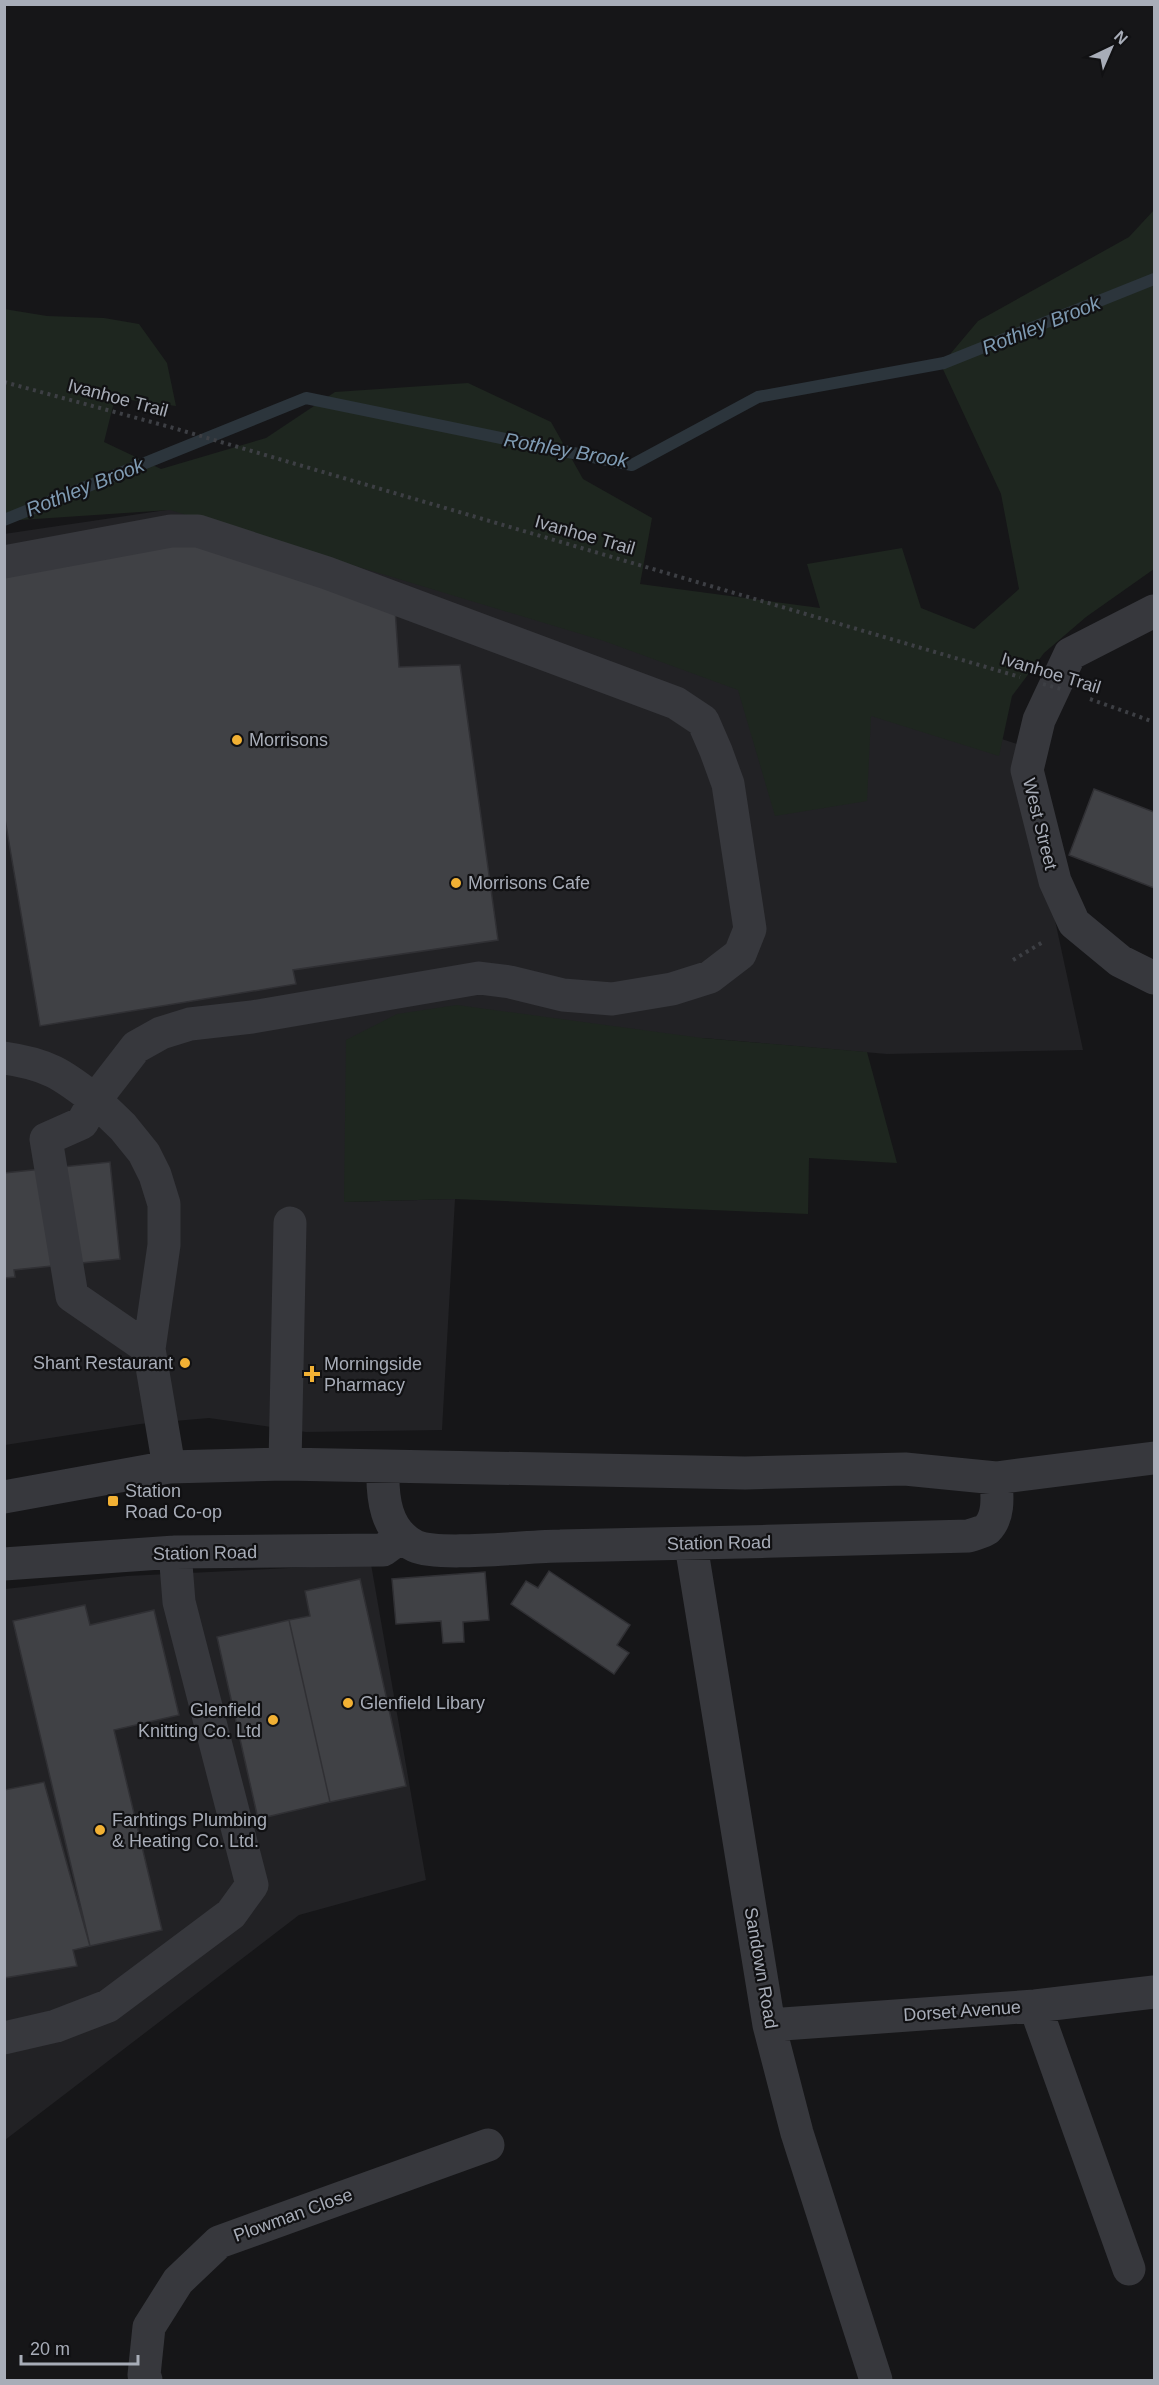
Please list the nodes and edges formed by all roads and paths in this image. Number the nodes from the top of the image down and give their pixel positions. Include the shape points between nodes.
1 (4, 382) edge
2 (4, 562) edge
3 (1155, 611) edge
4 (1021, 677) dead end
5 (1032, 681) dead end
6 (1070, 692) dead end
7 (1081, 696) dead end
8 (1155, 722) edge
9 (1155, 978) edge
10 (4, 1058) edge
11 (95, 1100) junction
12 (290, 1223) dead end
13 (149, 1349) junction
14 (1155, 1458) edge
15 (285, 1464) junction
16 (169, 1467) junction
17 (383, 1467) junction
18 (996, 1478) junction
19 (4, 1497) edge
20 (401, 1537) junction
21 (691, 1545) junction
22 (175, 1552) junction
23 (4, 1564) edge
24 (1155, 1992) edge
25 (1035, 2006) junction
26 (769, 2025) junction
27 (4, 2038) edge
28 (488, 2145) dead end
29 (1129, 2268) dead end
30 (146, 2380) edge
31 (876, 2380) edge

1 - 4 path, Ivanhoe Trail via 170,426
2 - 11 street via 171,531 198,531 327,573 676,703 703,721 728,784 750,929 740,954 710,977 672,989 612,999 563,995 478,978 190,1024 161,1033 136,1047
3 - 9 street, West Street via 1070,654 1039,720 1027,770 1055,881 1074,923 1120,962
5 - 6 path, Ivanhoe Trail, bridge
7 - 8 path, Ivanhoe Trail
10 - 11 street via 40,1064 61,1074
11 - 13 street via 144,1153 164,1204 164,1245
11 - 13 street via 82,1123 46,1139 72,1296
12 - 15 street
13 - 16 street
14 - 18 street
15 - 16 street
15 - 17 street
16 - 19 street
17 - 18 street via 745,1473 905,1469
17 - 20 street via 382,1496 389,1519
18 - 21 street, Station Road via 994,1516 986,1529 969,1536
20 - 21 street, Station Road via 417,1547 445,1551
20 - 22 street, Station Road via 384,1550
21 - 26 street, Sandown Road
22 - 23 street, Station Road
22 - 27 street via 179,1602 252,1885 231,1914 108,2006 56,2026
24 - 25 street, Dorset Avenue
25 - 26 street, Dorset Avenue
25 - 29 street
26 - 31 street, Sandown Road via 797,2133
28 - 30 street, Plowman Close via 219,2242 178,2281 149,2327

